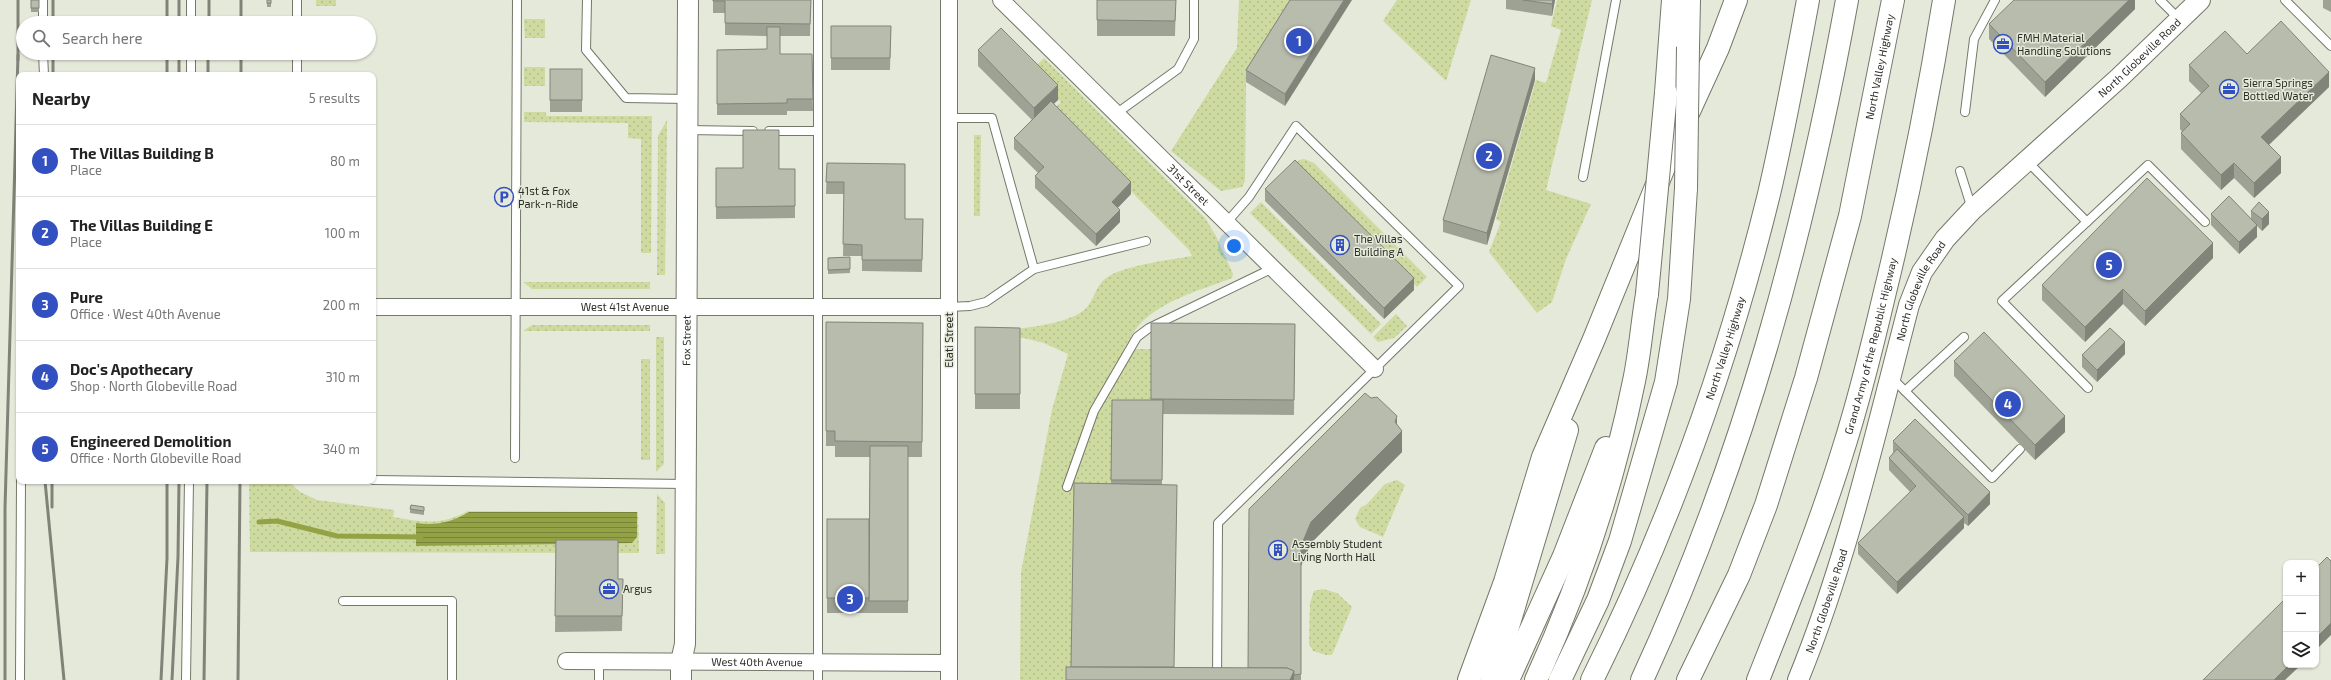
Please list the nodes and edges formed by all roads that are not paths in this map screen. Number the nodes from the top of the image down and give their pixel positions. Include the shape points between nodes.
1 (43, 0) edge
2 (191, 0) edge
3 (297, 0) edge
4 (517, 0) edge
5 (587, 0) edge
6 (688, 0) edge
7 (818, 0) edge
8 (949, 0) edge
9 (1001, 0) edge
10 (1194, 0) edge
11 (1616, 0) edge
12 (1673, 0) edge
13 (1689, 0) edge
14 (1736, 0) edge
15 (1808, 0) edge
16 (1847, 0) edge
17 (1893, 0) edge
18 (1944, 0) edge
19 (1995, 0) edge
20 (2160, 0) edge
21 (2200, 0) edge
22 (2285, 0) edge
23 (43, 16) edge
24 (191, 16) edge
25 (297, 16) edge
26 (2180, 20) junction
27 (2331, 46) edge
28 (44, 60) edge
29 (191, 60) edge
30 (297, 60) edge
31 (44, 72) edge
32 (191, 72) edge
33 (297, 72) edge
34 (687, 99) junction
35 (1965, 112) dead end
36 (1117, 113) junction
37 (949, 118) junction
38 (687, 130) junction
39 (818, 131) junction
40 (2027, 161) junction
41 (1960, 171) dead end
42 (1583, 177) dead end
43 (1972, 210) junction
44 (1227, 222) junction
45 (2087, 222) junction
46 (2205, 222) dead end
47 (1146, 241) dead end
48 (1274, 268) junction
49 (1034, 269) junction
50 (376, 307) edge
51 (516, 307) junction
52 (686, 307) junction
53 (818, 307) junction
54 (949, 307) junction
55 (1642, 324) junction
56 (1964, 337) dead end
57 (1594, 339) junction
58 (1375, 368) junction
59 (1890, 377) junction
60 (2088, 388) dead end
61 (1905, 392) junction
62 (2020, 449) dead end
63 (515, 458) dead end
64 (376, 480) edge
65 (21, 484) edge
66 (189, 484) edge
67 (686, 484) junction
68 (1066, 487) dead end
69 (342, 601) dead end
70 (566, 661) dead end
71 (599, 661) junction
72 (818, 662) junction
73 (949, 662) junction
74 (681, 671) edge
75 (20, 680) edge
76 (186, 680) edge
77 (452, 680) edge
78 (598, 680) edge
79 (818, 680) edge
80 (949, 680) edge
81 (1217, 680) edge
82 (1469, 680) edge
83 (1492, 680) edge
84 (1508, 680) edge
85 (1536, 680) edge
86 (1560, 680) edge
87 (1592, 680) edge
88 (1642, 680) edge
89 (1688, 680) edge
90 (1758, 680) edge
91 (1798, 680) edge

1 - 23 lane
2 - 24 lane
3 - 25 lane
4 - 51 lane
5 - 34 lane via 586,50 626,98
6 - 34 street, Fox Street
7 - 39 lane
8 - 37 street, Elati Street
9 - 36 street, 31st Street
10 - 36 lane via 1194,39 1178,69
11 - 42 lane
12 - 55 highway, bridge via 1647,294
13 - 86 highway, bridge via 1686,188 1680,291 1666,382 1620,541 1598,600
14 - 57 highway
15 - 87 highway, North Valley Highway via 1769,194 1720,365 1655,544
16 - 88 highway via 1805,208 1762,361 1699,549
17 - 89 highway, North Valley Highway via 1858,180 1839,261 1806,378 1766,505 1739,575
18 - 90 highway, Grand Army of the Republic Highway via 1931,86 1915,163 1868,360 1839,464
19 - 35 lane via 1974,39
20 - 26 lane
21 - 26 street, North Globeville Road
22 - 27 lane
26 - 40 street, North Globeville Road
28 - 31 lane
29 - 32 lane
30 - 33 lane
34 - 38 street, Fox Street
36 - 44 street, 31st Street
37 - 49 lane via 992,118
37 - 54 street, Elati Street
38 - 39 lane
38 - 52 street, Fox Street
39 - 53 lane
40 - 43 street, North Globeville Road
40 - 45 lane
41 - 43 lane
43 - 59 street, North Globeville Road via 1945,239 1922,272 1909,305
44 - 48 street, 31st Street
44 - 58 lane via 1249,197 1296,126 1459,286
45 - 46 lane via 2148,165
45 - 60 lane via 2002,301
47 - 49 lane
48 - 58 street, 31st Street
48 - 68 lane via 1149,328 1137,337 1094,411
49 - 54 lane via 986,302
50 - 51 street, West 41st Avenue
51 - 52 street, West 41st Avenue
51 - 63 lane
52 - 53 street, West 41st Avenue
52 - 67 street, Fox Street
53 - 54 street, West 41st Avenue
53 - 72 lane
54 - 73 street, Elati Street
55 - 84 highway via 1625,392 1587,500
55 - 85 highway via 1635,379 1608,491 1575,590
56 - 61 lane
57 - 82 highway via 1543,457 1500,596
57 - 83 highway
58 - 81 lane via 1218,523
59 - 61 lane
59 - 91 street, North Globeville Road via 1843,550 1815,639
61 - 62 lane via 1992,478
64 - 67 lane
65 - 75 lane
66 - 76 lane
67 - 74 street, Fox Street via 685,644
69 - 77 lane via 452,601
70 - 71 street, West 40th Avenue
71 - 74 street, West 40th Avenue
71 - 78 lane
72 - 73 street, West 40th Avenue
72 - 74 street, West 40th Avenue
72 - 79 lane
73 - 80 street, Elati Street

